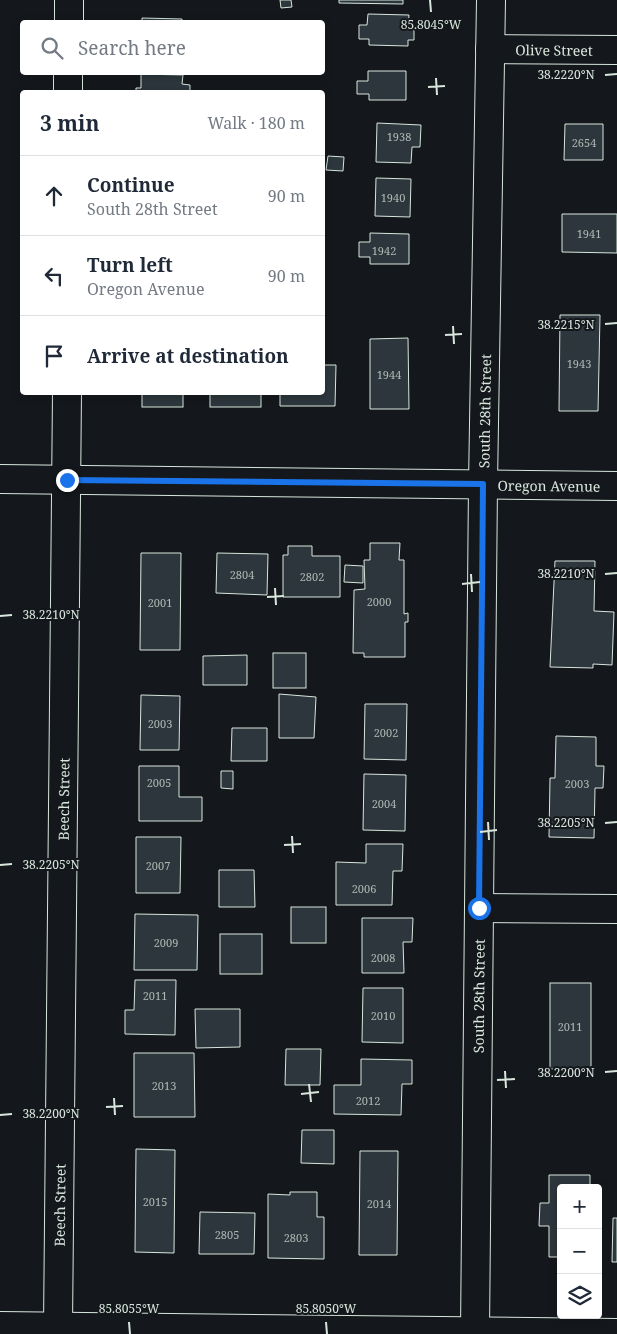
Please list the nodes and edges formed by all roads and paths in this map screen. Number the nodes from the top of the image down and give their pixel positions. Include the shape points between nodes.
1 (69, 0) edge
2 (491, 0) edge
3 (68, 20) edge
4 (490, 49) junction
5 (617, 50) edge
6 (68, 75) edge
7 (68, 90) edge
8 (67, 395) edge
9 (0, 479) edge
10 (67, 480) junction
11 (483, 484) junction
12 (617, 486) edge
13 (479, 908) junction
14 (617, 909) edge
15 (0, 1326) edge
16 (58, 1327) junction
17 (475, 1332) junction
18 (617, 1333) edge

1 - 3 street
2 - 4 street, South 28th Street
4 - 5 street, Olive Street
4 - 11 street, South 28th Street
6 - 7 street
8 - 10 street, Beech Street
9 - 10 street, Oregon Avenue
10 - 11 street, Oregon Avenue
10 - 16 street, Beech Street
11 - 12 street, Oregon Avenue
11 - 13 street, South 28th Street
13 - 14 street
13 - 17 street, South 28th Street
15 - 16 street
16 - 17 street
17 - 18 street

